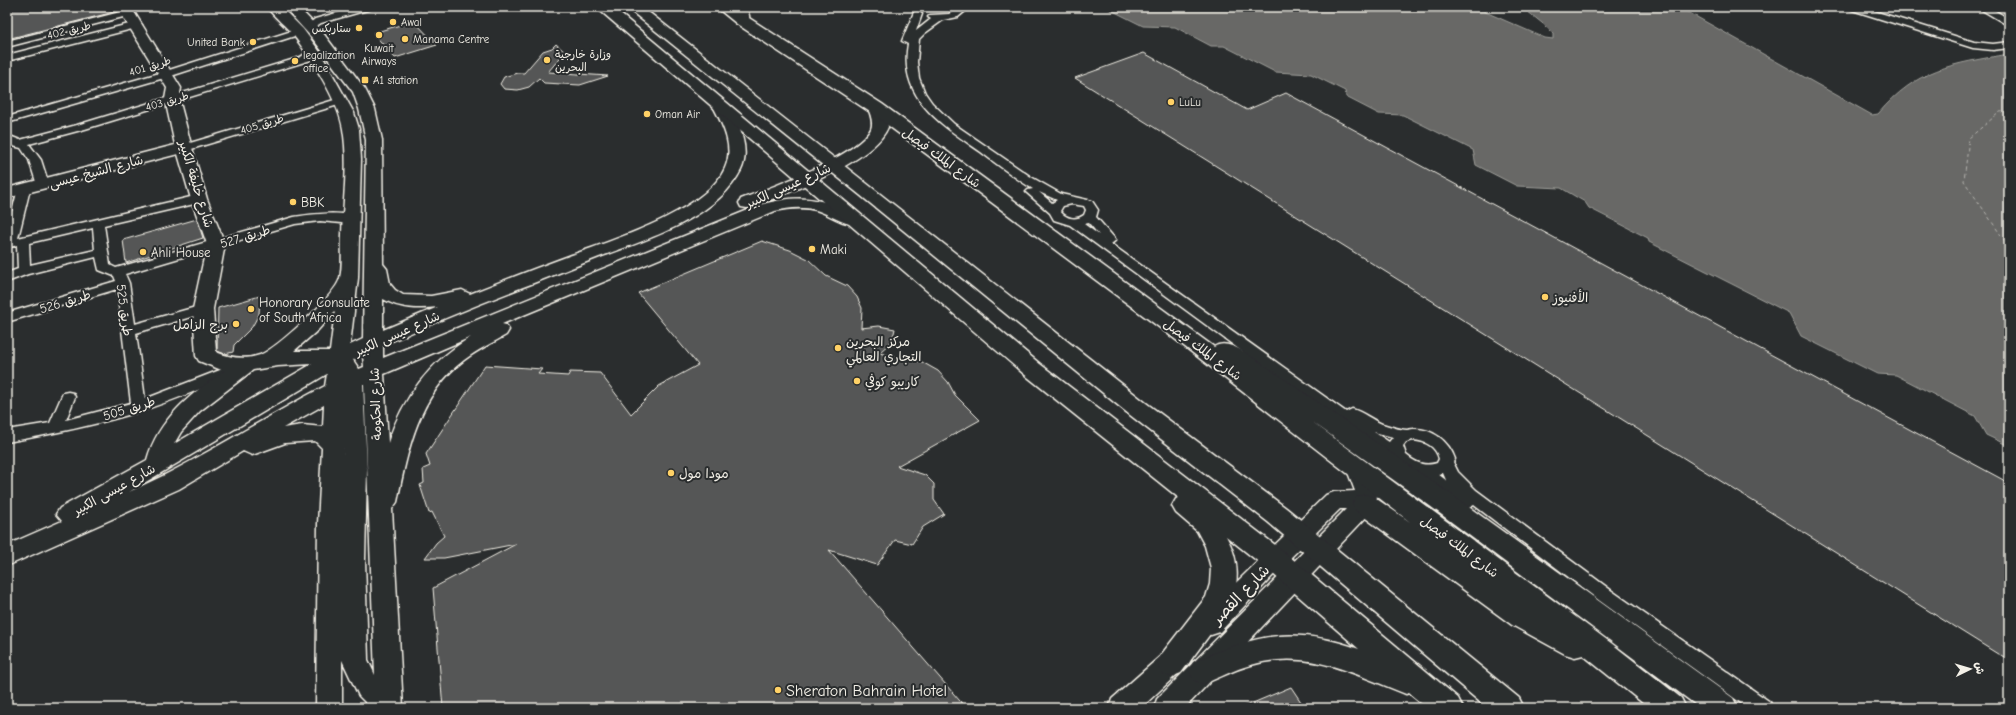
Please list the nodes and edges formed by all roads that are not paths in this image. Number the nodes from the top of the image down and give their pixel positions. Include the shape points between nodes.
1 (274, 7) edge
2 (291, 7) edge
3 (368, 7) edge
4 (603, 7) edge
5 (633, 7) edge
6 (723, 7) edge
7 (965, 7) edge
8 (1852, 7) edge
9 (1982, 7) edge
10 (914, 10) edge
11 (740, 14) edge
12 (130, 15) edge
13 (941, 17) junction
14 (2009, 23) edge
15 (304, 29) junction
16 (7, 44) edge
17 (2009, 45) edge
18 (313, 52) junction
19 (7, 58) edge
20 (167, 74) junction
21 (172, 99) junction
22 (341, 101) junction
23 (722, 108) junction
24 (876, 108) junction
25 (7, 120) edge
26 (7, 138) edge
27 (18, 144) junction
28 (184, 148) junction
29 (834, 165) junction
30 (807, 177) junction
31 (42, 184) junction
32 (24, 189) junction
33 (7, 193) edge
34 (199, 199) junction
35 (1067, 200) junction
36 (1054, 211) junction
37 (753, 213) junction
38 (1090, 217) junction
39 (352, 220) junction
40 (854, 220) junction
41 (1073, 222) junction
42 (98, 223) junction
43 (373, 238) junction
44 (13, 242) edge
45 (216, 244) junction
46 (674, 246) junction
47 (101, 252) junction
48 (24, 271) junction
49 (582, 271) junction
50 (7, 278) edge
51 (119, 278) junction
52 (349, 278) junction
53 (527, 279) junction
54 (629, 281) dead end
55 (561, 285) junction
56 (586, 301) dead end
57 (334, 302) junction
58 (203, 309) junction
59 (7, 318) edge
60 (128, 331) junction
61 (1179, 331) junction
62 (373, 355) junction
63 (306, 357) junction
64 (255, 363) junction
65 (1032, 369) junction
66 (344, 373) junction
67 (68, 397) dead end
68 (266, 400) junction
69 (139, 406) junction
70 (55, 428) junction
71 (1405, 435) junction
72 (7, 436) edge
73 (334, 446) junction
74 (1395, 453) junction
75 (1446, 464) junction
76 (157, 465) junction
77 (1357, 467) junction
78 (1423, 472) junction
79 (171, 482) junction
80 (124, 503) junction
81 (1365, 504) junction
82 (381, 528) junction
83 (1301, 534) junction
84 (7, 543) edge
85 (1322, 551) junction
86 (7, 556) edge
87 (1274, 559) junction
88 (1296, 577) junction
89 (1601, 652) junction
90 (1171, 664) junction
91 (1203, 670) junction
92 (1426, 690) junction
93 (330, 708) edge
94 (390, 708) edge
95 (1122, 708) edge
96 (1167, 708) edge
97 (1448, 708) edge
98 (1509, 708) edge
99 (1670, 708) edge
100 (1723, 708) edge
101 (1747, 708) edge
102 (1763, 708) edge

1 - 15 main road, شارع الحكومة
2 - 15 main road, شارع الحكومة
3 - 15 street, طريق 401 via 318,21
4 - 23 highway
5 - 29 highway
6 - 11 highway, شارع الملك فيصل
7 - 13 street via 958,13
8 - 17 street via 1968,43 1989,47
9 - 14 street
10 - 13 street via 928,17
10 - 36 street via 905,50 907,83 917,104 938,124 1038,196
11 - 24 highway, شارع الملك فيصل
12 - 16 street
12 - 19 street, طريق 402
12 - 20 main road, شارع خليفة الكبير
13 - 35 street via 917,35 913,44 914,83 925,102 945,121 1040,189
15 - 18 main road, شارع الحكومة
15 - 20 street, طريق 401
15 - 43 main road, شارع الحكومة via 360,92 367,109 375,158
18 - 21 street, طريق 403 via 308,58
18 - 22 main road, شارع الحكومة
20 - 21 main road, شارع خليفة الكبير via 174,88
20 - 25 street, طريق 401
21 - 27 street, طريق 403
21 - 28 main road, شارع خليفة الكبير
22 - 28 street, طريق 405
22 - 39 main road, شارع الحكومة via 350,128 353,159
23 - 30 highway
23 - 49 main road via 737,144 736,164 719,188 691,212 653,231 623,252
24 - 29 main road, شارع عيسى الكبير via 881,125 879,131 858,150
24 - 61 highway, شارع الملك فيصل
26 - 27 street
27 - 31 street via 25,146 35,160
28 - 31 main road, شارع الشيخ عيسى
28 - 34 main road, شارع خليفة الكبير
29 - 30 main road, شارع عيسى الكبير
29 - 83 highway via 1138,410
30 - 40 highway
30 - 46 main road, شارع عيسى الكبير via 705,222 690,230
31 - 32 main road, شارع الشيخ عيسى
32 - 33 main road, شارع الشيخ عيسى
32 - 44 street
34 - 42 street
34 - 45 main road, شارع خليفة الكبير
35 - 36 street via 1058,204
35 - 38 street via 1078,200 1088,204 1092,210
36 - 41 street via 1062,220
37 - 40 main road, شارع عيسى الكبير via 778,205 802,202 828,206
37 - 46 main road, شارع عيسى الكبير
37 - 54 main road via 716,238 650,268
38 - 41 street
38 - 71 street via 1116,245 1360,420 1377,428
39 - 45 street, طريق 527 via 307,218
39 - 52 main road, شارع الحكومة
40 - 65 highway
41 - 74 street via 1376,442
42 - 44 street
42 - 47 street, طريق 525
43 - 53 main road via 381,287 401,300 444,300
43 - 62 main road, شارع الحكومة
44 - 48 street
45 - 51 street, طريق 527
45 - 58 main road, شارع خليفة الكبير
46 - 49 main road, شارع عيسى الكبير
47 - 48 street
47 - 51 street, طريق 525 via 104,267
48 - 50 street
49 - 55 main road, شارع عيسى الكبير
49 - 55 main road, شارع عيسى الكبير
51 - 59 street, طريق 526
51 - 60 street, طريق 525
52 - 57 main road
52 - 66 main road, شارع الحكومة
53 - 55 main road, شارع عيسى الكبير
53 - 62 main road, شارع عيسى الكبير
55 - 56 main road
55 - 62 main road, شارع عيسى الكبير
55 - 82 main road via 548,303 456,356 424,391 408,418 398,445
57 - 63 main road via 327,323
57 - 64 main road via 306,333 287,348
58 - 60 street
58 - 64 main road, شارع خليفة الكبير via 206,356 225,364
60 - 69 street, طريق 525
61 - 77 highway, شارع الملك فيصل
61 - 100 highway via 1219,348 1249,365 1439,500
62 - 66 main road, شارع عيسى الكبير
62 - 82 main road, شارع الحكومة
63 - 64 main road
63 - 66 main road
63 - 68 main road
64 - 69 street, طريق 505
64 - 76 main road via 212,395
65 - 87 highway
65 - 90 highway via 1085,425 1206,524 1218,546 1224,568 1218,602
66 - 68 main road, شارع عيسى الكبير
66 - 73 main road, شارع الحكومة
66 - 79 main road, شارع عيسى الكبير
66 - 80 main road via 168,471
66 - 94 main road via 356,469 352,560 355,660 368,688
67 - 70 street
68 - 76 main road, شارع عيسى الكبير
69 - 70 street, طريق 505
70 - 72 street, طريق 505
71 - 74 street via 1396,442
71 - 75 street via 1426,436 1439,443 1446,454
73 - 79 main road via 322,434 300,432 268,440
73 - 93 main road, شارع الحكومة via 330,524
74 - 78 street via 1403,463
75 - 78 street via 1437,470
75 - 102 street via 1452,476 1470,494 1606,596
76 - 84 main road, شارع عيسى الكبير via 106,495
77 - 81 main road via 1368,495
77 - 89 highway, شارع الملك فيصل
78 - 101 street
79 - 80 main road, شارع عيسى الكبير
80 - 86 main road, شارع عيسى الكبير
81 - 83 main road, شارع القصر via 1346,499 1334,501
81 - 85 main road, شارع القصر
81 - 89 highway via 1522,617 1568,643
82 - 94 main road, شارع الحكومة
83 - 85 highway
83 - 87 main road, شارع القصر
85 - 88 main road, شارع القصر
85 - 98 highway
87 - 88 highway
87 - 90 main road, شارع القصر
88 - 91 main road, شارع القصر
88 - 92 highway
89 - 99 highway, شارع الملك فيصل
90 - 95 main road, شارع القصر
91 - 92 highway via 1253,652 1293,646 1333,652
91 - 96 main road, شارع القصر
92 - 97 highway

